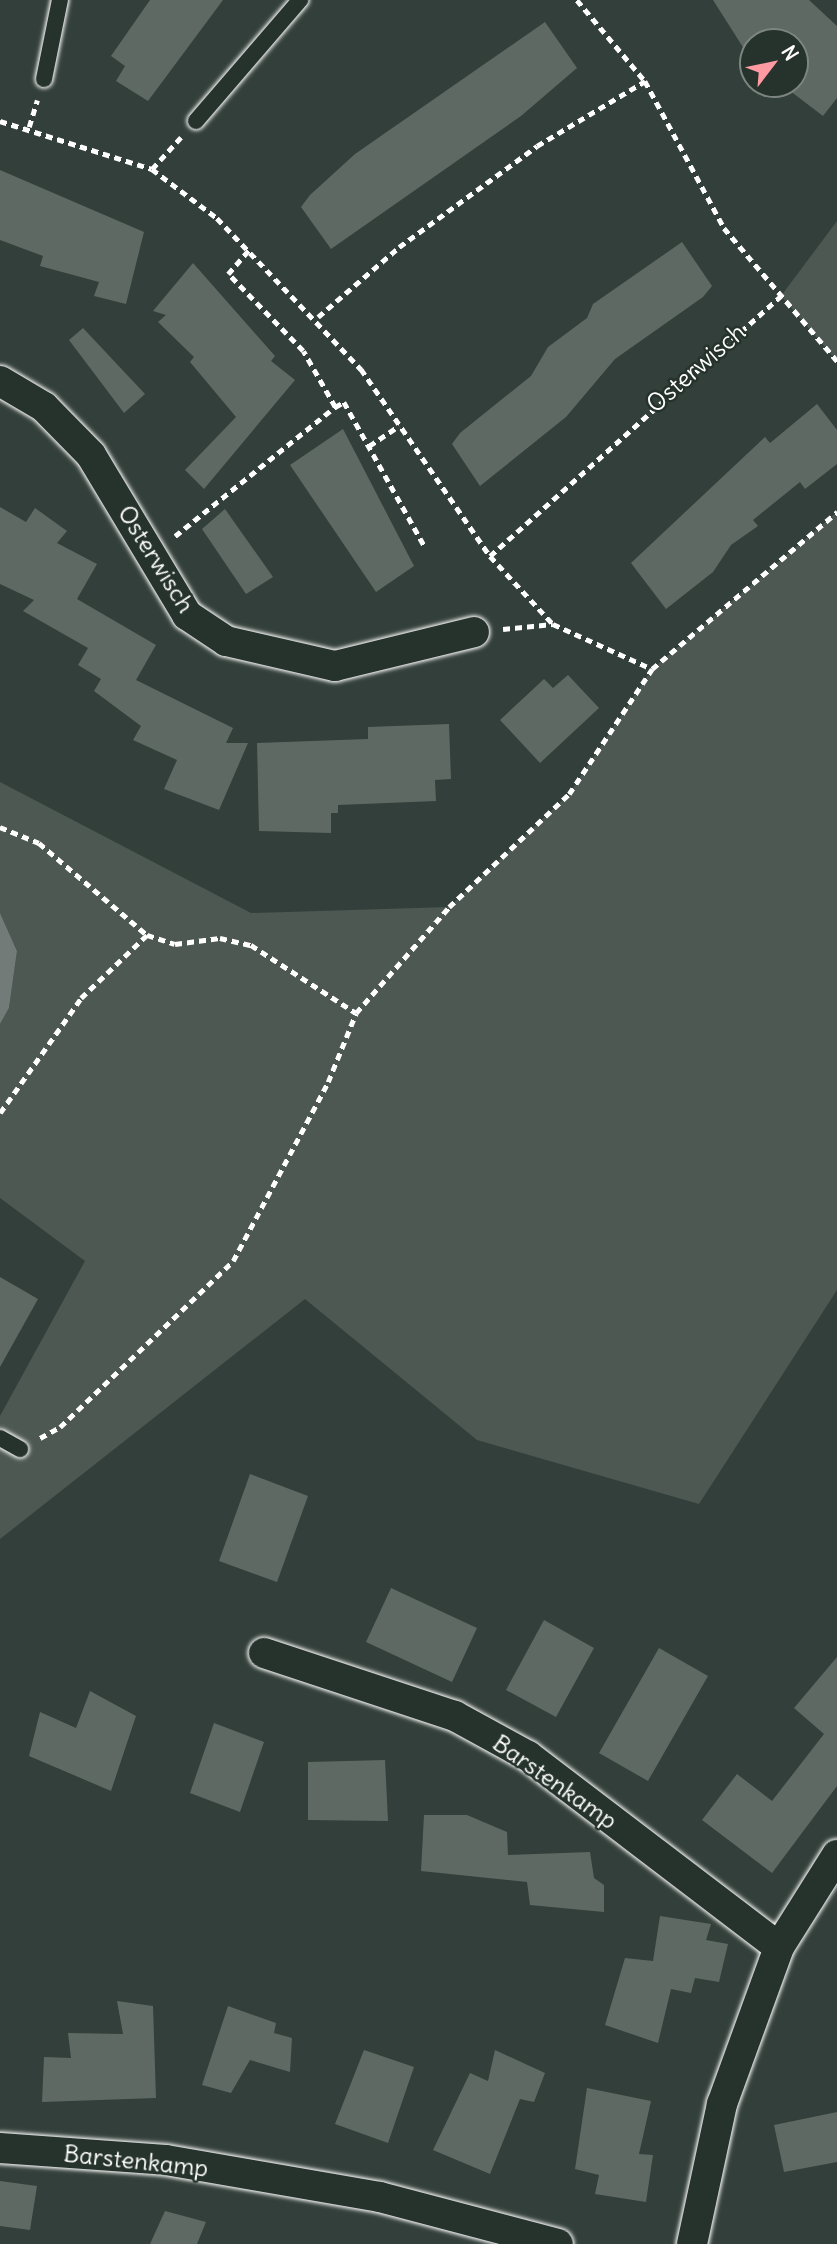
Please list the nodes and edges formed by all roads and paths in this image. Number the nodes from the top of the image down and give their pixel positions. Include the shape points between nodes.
1 (60, 0) edge
2 (300, 0) edge
3 (577, 0) edge
4 (44, 79) dead end
5 (645, 81) junction
6 (0, 121) edge
7 (196, 121) joint
8 (152, 169) junction
9 (250, 249) junction
10 (781, 296) junction
11 (318, 317) junction
12 (837, 361) edge
13 (0, 381) edge
14 (335, 407) junction
15 (399, 426) junction
16 (369, 446) junction
17 (837, 512) edge
18 (425, 547) dead end
19 (153, 555) junction
20 (489, 556) junction
21 (553, 624) junction
22 (474, 632) joint
23 (652, 669) junction
24 (0, 827) edge
25 (146, 935) junction
26 (356, 1013) junction
27 (0, 1113) edge
28 (0, 1437) edge
29 (20, 1449) joint
30 (264, 1653) dead end
31 (837, 1855) edge
32 (779, 1947) junction
33 (0, 2148) edge
34 (558, 2244) edge
35 (692, 2244) edge

1 - 4 lane
2 - 7 lane
3 - 5 path
5 - 10 path via 724,228
5 - 11 path via 537,146 399,247
6 - 8 path
7 - 8 path
8 - 9 path
9 - 11 path
9 - 14 path via 228,274 303,351
10 - 12 path
10 - 20 path, Osterwisch
11 - 15 path
13 - 19 street, Osterwisch via 44,407 91,455
14 - 16 path via 344,401
14 - 19 path
15 - 16 path
15 - 20 path
16 - 18 path
17 - 23 path
19 - 22 street, Osterwisch via 187,615 226,641 279,658 335,666
20 - 21 path
21 - 22 path
21 - 23 path
23 - 26 path via 569,794 449,907
24 - 25 path via 39,843
25 - 26 path via 176,944 220,938 251,945
25 - 27 path via 81,998
26 - 29 path via 328,1082 233,1261 61,1427
28 - 29 lane
30 - 32 street, Barstenkamp via 455,1716 527,1756
31 - 32 street
32 - 35 street via 722,2104
33 - 34 street, Barstenkamp via 206,2167 380,2197

